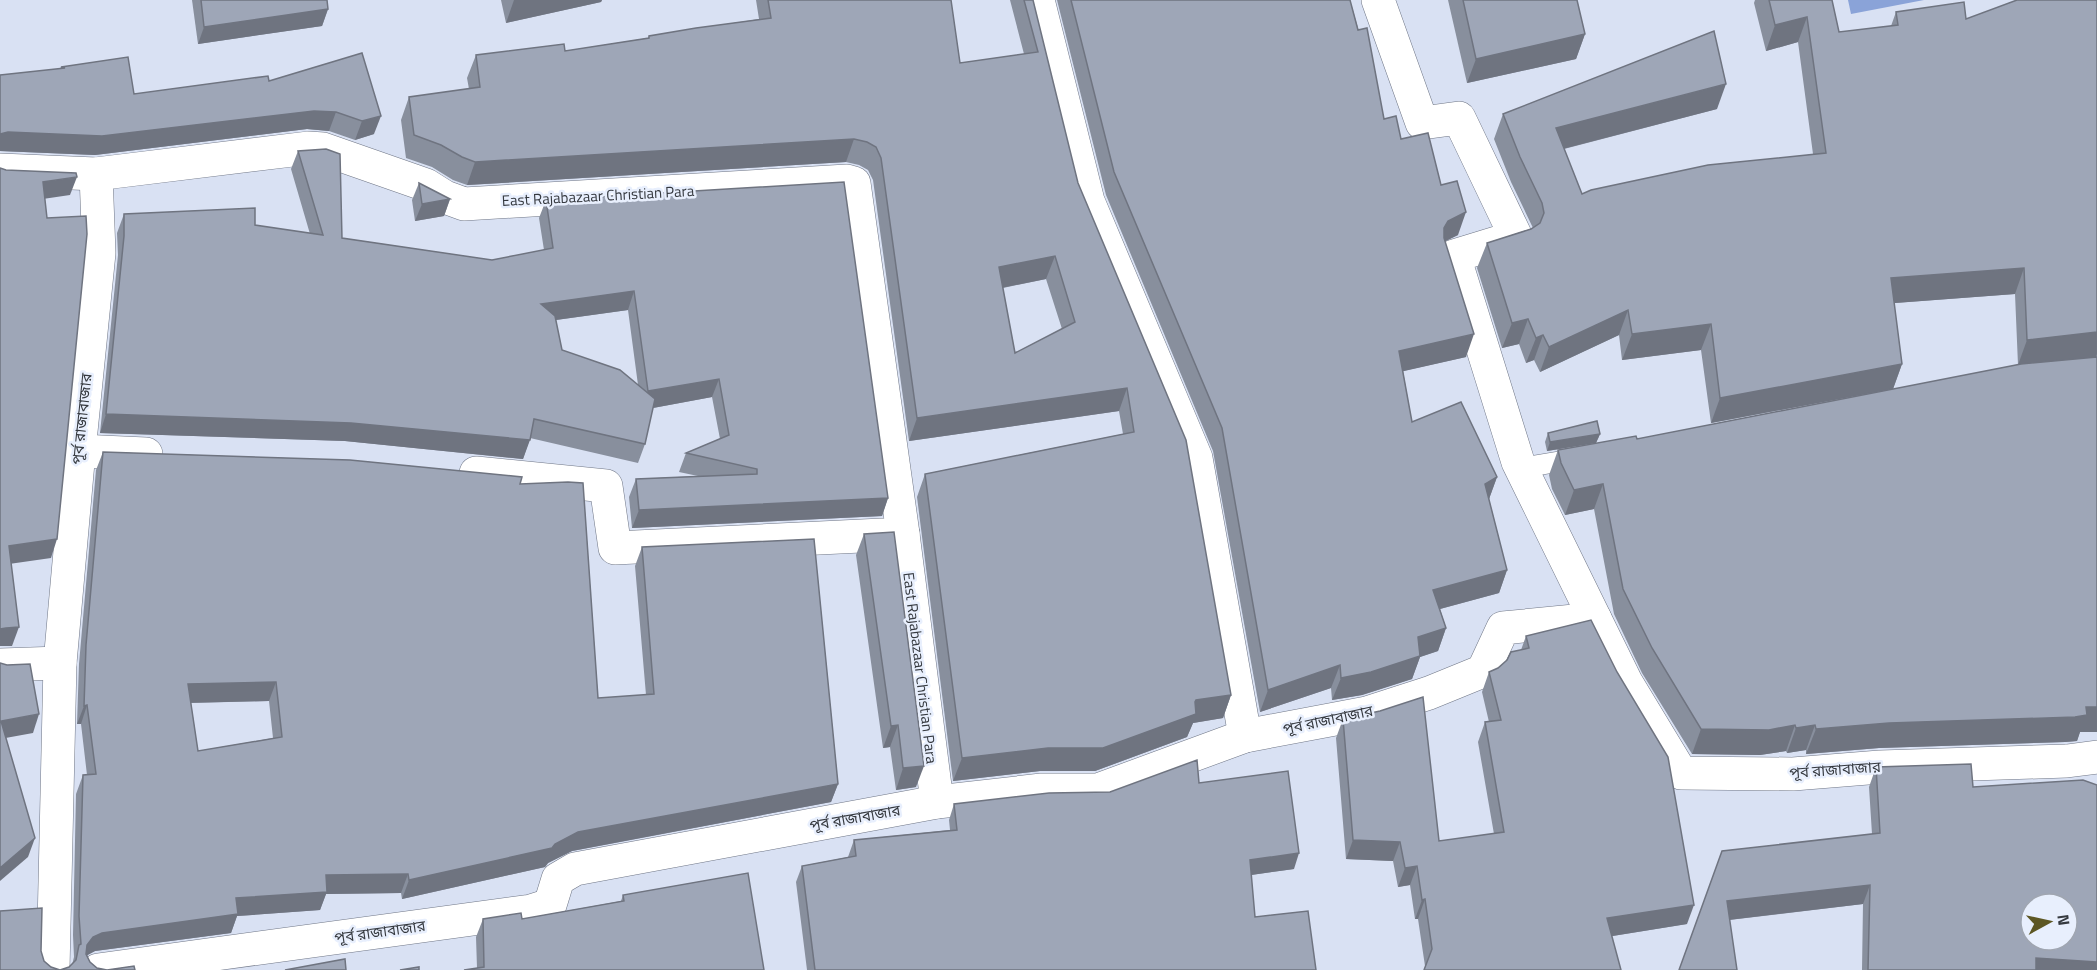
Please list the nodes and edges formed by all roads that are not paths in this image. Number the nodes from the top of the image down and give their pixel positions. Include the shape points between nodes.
1 (1038, 0) edge
2 (1378, 0) edge
3 (0, 170) edge
4 (96, 174) junction
5 (79, 451) junction
6 (171, 454) edge
7 (1602, 454) edge
8 (1521, 468) junction
9 (451, 471) edge
10 (903, 534) junction
11 (1595, 619) junction
12 (60, 663) junction
13 (0, 665) edge
14 (1245, 736) junction
15 (2097, 757) edge
16 (937, 802) junction
17 (53, 970) edge
18 (98, 970) edge

1 - 14 street via 1088,201 1197,458
2 - 8 street via 1422,123 1459,118 1516,237 1454,256
3 - 4 street, East Rajabazaar Christian Para
4 - 5 street, পূর্ব রাজাবাজার via 99,253
4 - 10 street, East Rajabazaar Christian Para via 309,147 426,185 464,204 854,183
5 - 6 street
5 - 12 street, পূর্ব রাজাবাজার
7 - 8 lane
8 - 11 street
9 - 10 street via 606,486 615,548
10 - 16 street, East Rajabazaar Christian Para
11 - 14 street, পূর্ব রাজাবাজার via 1503,628 1483,671 1367,713
11 - 15 street, পূর্ব রাজাবাজার via 1626,682 1681,773 1793,774
12 - 13 street
12 - 17 street, পূর্ব রাজাবাজার
14 - 16 street, পূর্ব রাজাবাজার via 1098,790 1042,790
16 - 18 street, পূর্ব রাজাবাজার via 575,869 558,879 550,905 531,911

